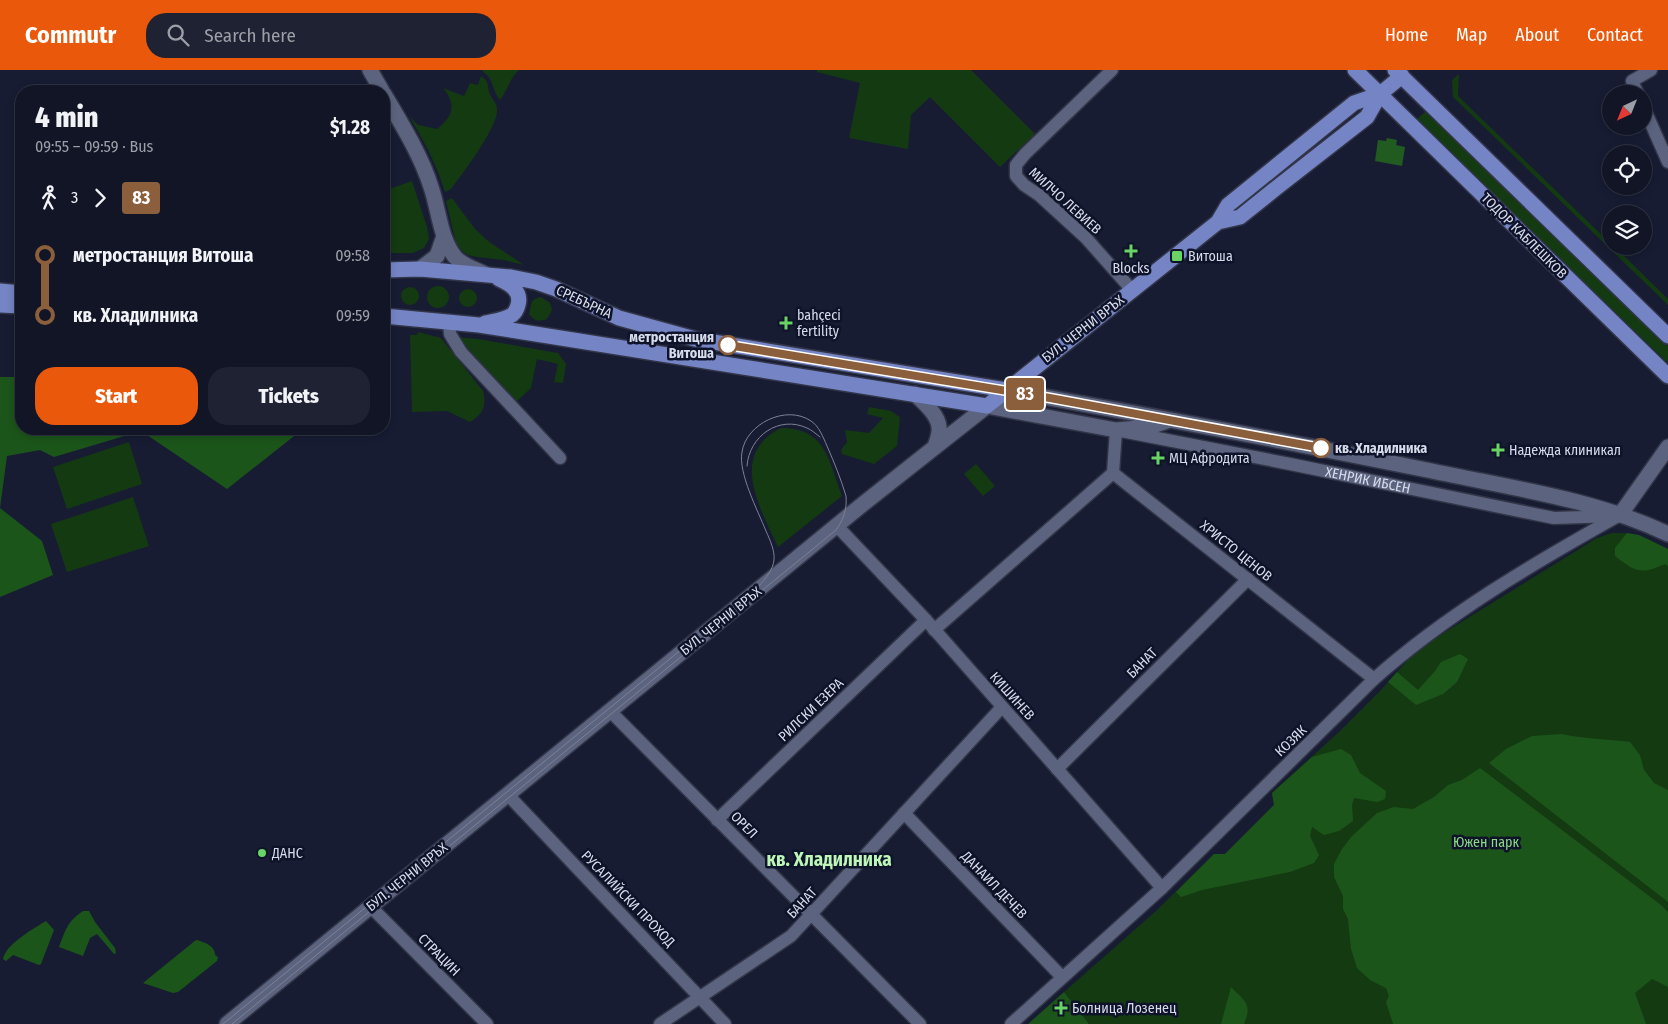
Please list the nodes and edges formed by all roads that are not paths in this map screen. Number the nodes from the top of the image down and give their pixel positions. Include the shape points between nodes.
1 (370, 70) edge
2 (1112, 70) edge
3 (1355, 70) edge
4 (1651, 70) edge
5 (1402, 72) edge
6 (378, 85) edge
7 (1634, 85) edge
8 (1380, 94) junction
9 (390, 106) edge
10 (1652, 126) edge
11 (1668, 162) edge
12 (444, 236) junction
13 (420, 269) junction
14 (390, 270) edge
15 (490, 275) junction
16 (1132, 290) junction
17 (0, 291) edge
18 (15, 292) edge
19 (0, 305) edge
20 (15, 306) edge
21 (390, 317) edge
22 (449, 322) junction
23 (478, 325) junction
24 (1668, 336) edge
25 (1668, 376) edge
26 (1006, 390) junction
27 (915, 394) junction
28 (987, 406) junction
29 (1170, 420) junction
30 (1116, 430) junction
31 (935, 447) junction
32 (1668, 448) edge
33 (560, 458) dead end
34 (1112, 473) junction
35 (1620, 515) junction
36 (837, 526) junction
37 (1668, 534) edge
38 (1248, 579) junction
39 (930, 625) junction
40 (1374, 679) junction
41 (1002, 707) junction
42 (610, 711) junction
43 (1057, 769) junction
44 (508, 795) junction
45 (904, 813) junction
46 (717, 820) junction
47 (1162, 888) junction
48 (370, 906) junction
49 (812, 914) junction
50 (1062, 978) junction
51 (701, 997) junction
52 (227, 1024) edge
53 (487, 1024) edge
54 (660, 1024) edge
55 (726, 1024) edge
56 (920, 1024) edge
57 (1011, 1024) edge

1 - 6 main road, СРЕБЪРНА
2 - 16 street, МИЛЧО ЛЕВИЕВ via 1025,154 1016,165 1016,176 1086,238
3 - 8 main road, ТОДОР КАБЛЕШКОВ
4 - 7 street via 1632,81
5 - 8 main road, БУЛ. ЧЕРНИ ВРЪХ
5 - 24 main road, ТОДОР КАБЛЕШКОВ
8 - 16 main road, БУЛ. ЧЕРНИ ВРЪХ via 1354,103 1228,205 1218,222
8 - 25 main road, ТОДОР КАБЛЕШКОВ
9 - 12 main road, СРЕБЪРНА via 431,186
10 - 11 street
12 - 13 main road via 437,256
12 - 15 main road, СРЕБЪРНА via 460,262
13 - 14 main road
13 - 15 main road
15 - 23 main road via 514,287 518,296 517,309 508,317
15 - 26 main road, СРЕБЪРНА via 536,282 619,318 695,339
16 - 26 main road, БУЛ. ЧЕРНИ ВРЪХ
17 - 18 main road
19 - 20 main road
21 - 22 main road
22 - 23 main road
22 - 33 street via 450,334 461,352
23 - 27 main road
26 - 28 main road, БУЛ. ЧЕРНИ ВРЪХ
26 - 29 main road, ХЕНРИК ИБСЕН
27 - 28 main road
27 - 31 main road via 938,423
28 - 30 main road, ХЕНРИК ИБСЕН
28 - 31 main road, БУЛ. ЧЕРНИ ВРЪХ
29 - 30 main road, ХЕНРИК ИБСЕН via 1150,427
29 - 35 main road, ХЕНРИК ИБСЕН via 1526,491
30 - 34 street
30 - 35 street, ХЕНРИК ИБСЕН via 1554,518
31 - 36 main road, БУЛ. ЧЕРНИ ВРЪХ
32 - 35 main road
34 - 38 street, ХРИСТО ЦЕНОВ
34 - 39 street, РИЛСКИ ЕЗЕРА
35 - 37 main road, ХЕНРИК ИБСЕН
35 - 40 street, КОЗЯК via 1470,606
36 - 39 street, КИШИНЕВ
36 - 42 main road, БУЛ. ЧЕРНИ ВРЪХ
38 - 40 street, ХРИСТО ЦЕНОВ
38 - 43 street, БАНАТ
39 - 41 street, КИШИНЕВ
39 - 46 street, РИЛСКИ ЕЗЕРА
40 - 47 street, КОЗЯК
41 - 43 street, КИШИНЕВ
41 - 45 street, БАНАТ
42 - 44 main road, БУЛ. ЧЕРНИ ВРЪХ
42 - 46 street, ОРЕЛ
43 - 47 street, КИШИНЕВ
44 - 48 main road, БУЛ. ЧЕРНИ ВРЪХ
44 - 51 street, РУСАЛИЙСКИ ПРОХОД
45 - 49 street, БАНАТ
45 - 50 street, ДАНАИЛ ДЕЧЕВ
46 - 49 street, ОРЕЛ
47 - 50 street, КОЗЯК
48 - 52 main road, БУЛ. ЧЕРНИ ВРЪХ
48 - 53 street, СТРАЦИН
49 - 51 street, БАНАТ via 791,936
49 - 56 street, ОРЕЛ
50 - 57 street, КОЗЯК
51 - 54 street, БАНАТ
51 - 55 street, РУСАЛИЙСКИ ПРОХОД

